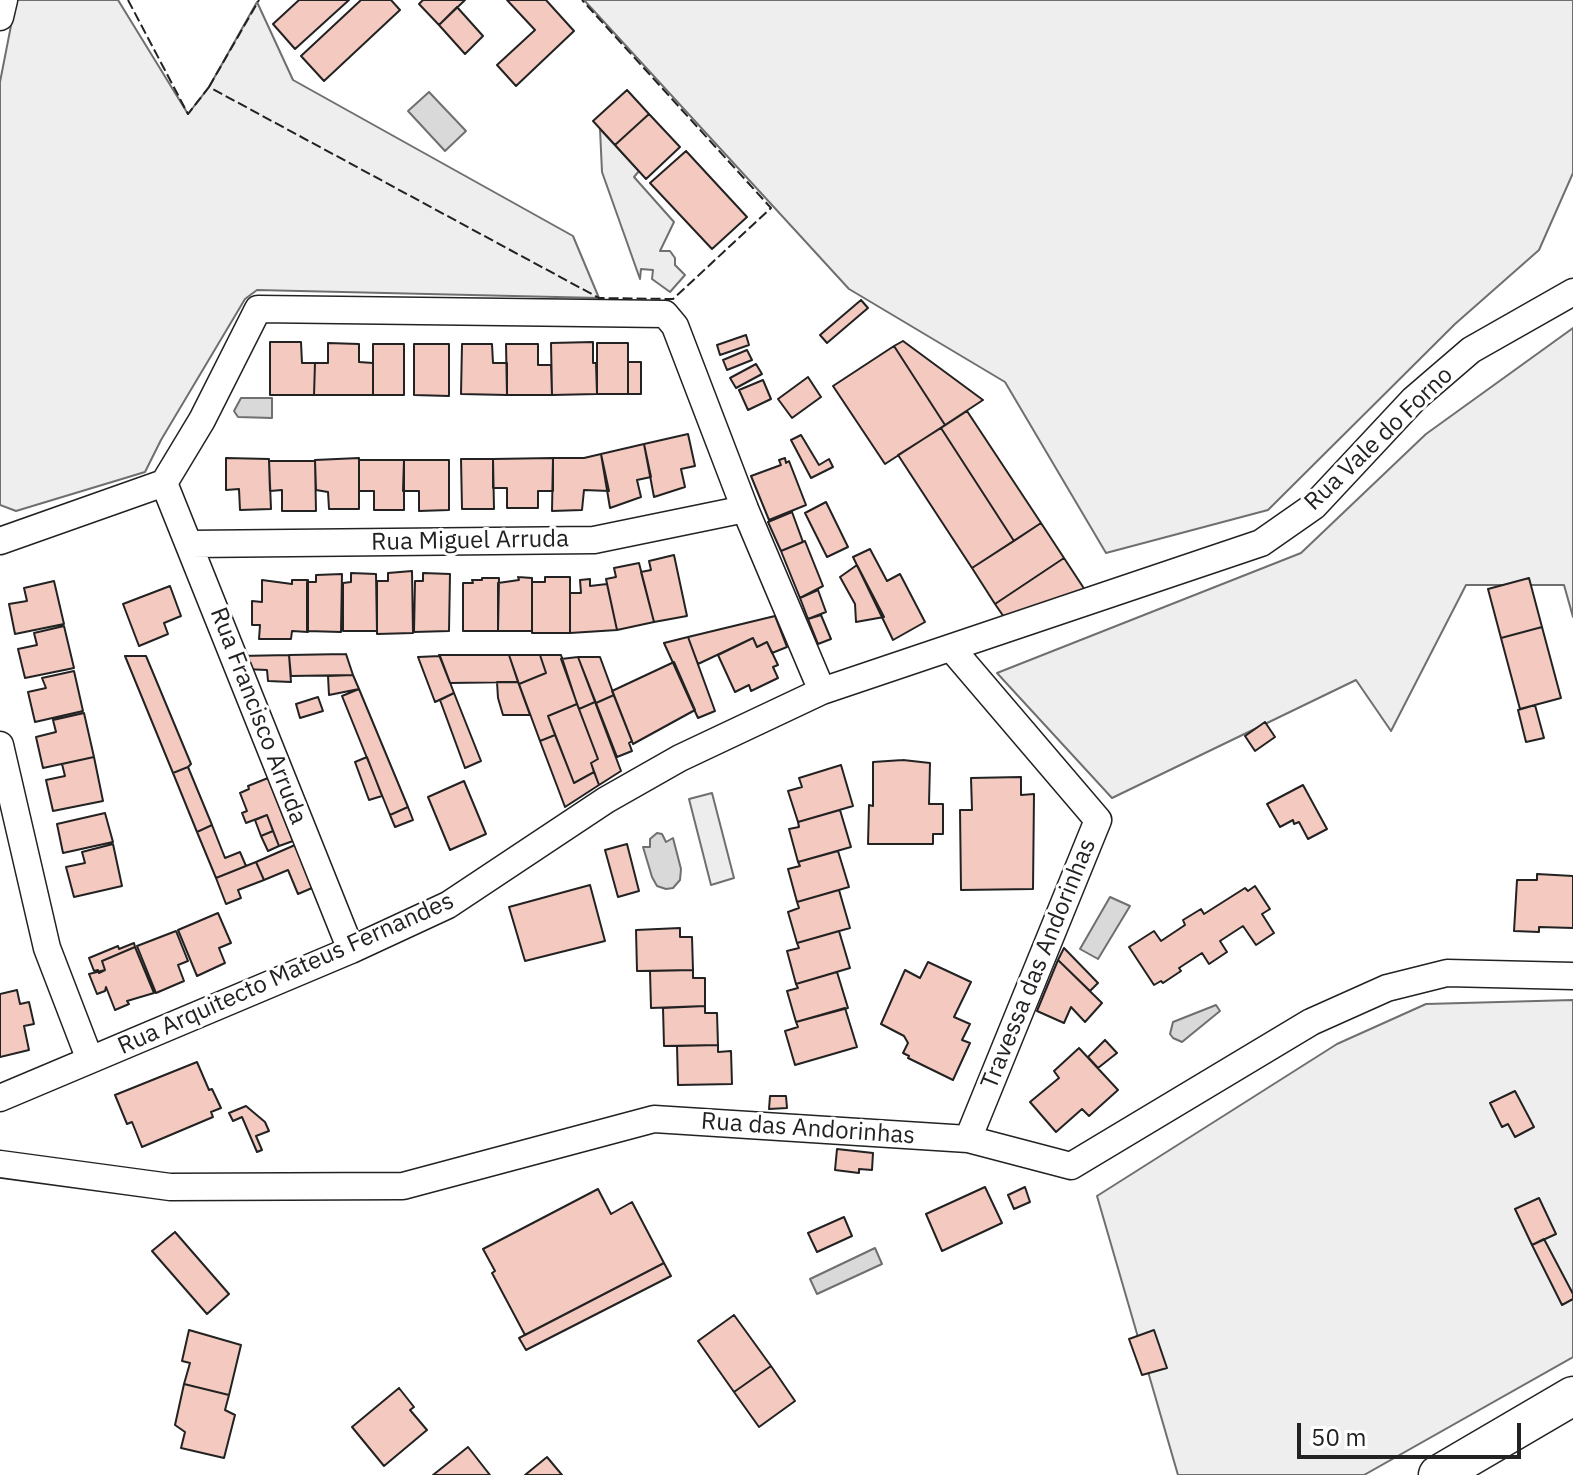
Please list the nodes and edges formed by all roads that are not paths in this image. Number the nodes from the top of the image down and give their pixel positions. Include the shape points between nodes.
1 (4, 0) edge
2 (0, 17) edge
3 (1573, 292) edge
4 (164, 483) junction
5 (745, 509) junction
6 (0, 541) edge
7 (191, 544) junction
8 (952, 649) junction
9 (822, 691) junction
10 (0, 745) edge
11 (351, 950) junction
12 (1573, 976) edge
13 (90, 1060) junction
14 (0, 1098) edge
15 (968, 1139) junction
16 (0, 1164) edge
17 (1573, 1396) edge
18 (1438, 1475) edge

1 - 2 street
3 - 8 street, Rua Vale do Forno via 1471,350 1414,399 1314,506 1261,543
4 - 5 street via 258,309 665,314 675,326
4 - 6 street
4 - 7 street, Rua Francisco Arruda
5 - 7 street, Rua Miguel Arruda via 594,540
5 - 9 street
7 - 11 street, Rua Francisco Arruda
8 - 9 street, Rua Arquitecto Mateus Fernandes
8 - 15 street, Travessa das Andorinhas via 1098,820
9 - 11 street, Rua Arquitecto Mateus Fernandes via 680,758 606,800 448,905
10 - 13 street via 47,948
11 - 13 street, Rua Arquitecto Mateus Fernandes
12 - 15 street, Rua das Andorinhas via 1447,973 1387,988 1311,1022 1071,1166
13 - 14 street, Rua Arquitecto Mateus Fernandes
15 - 16 street, Rua das Andorinhas via 654,1119 403,1186 170,1187
17 - 18 main road

